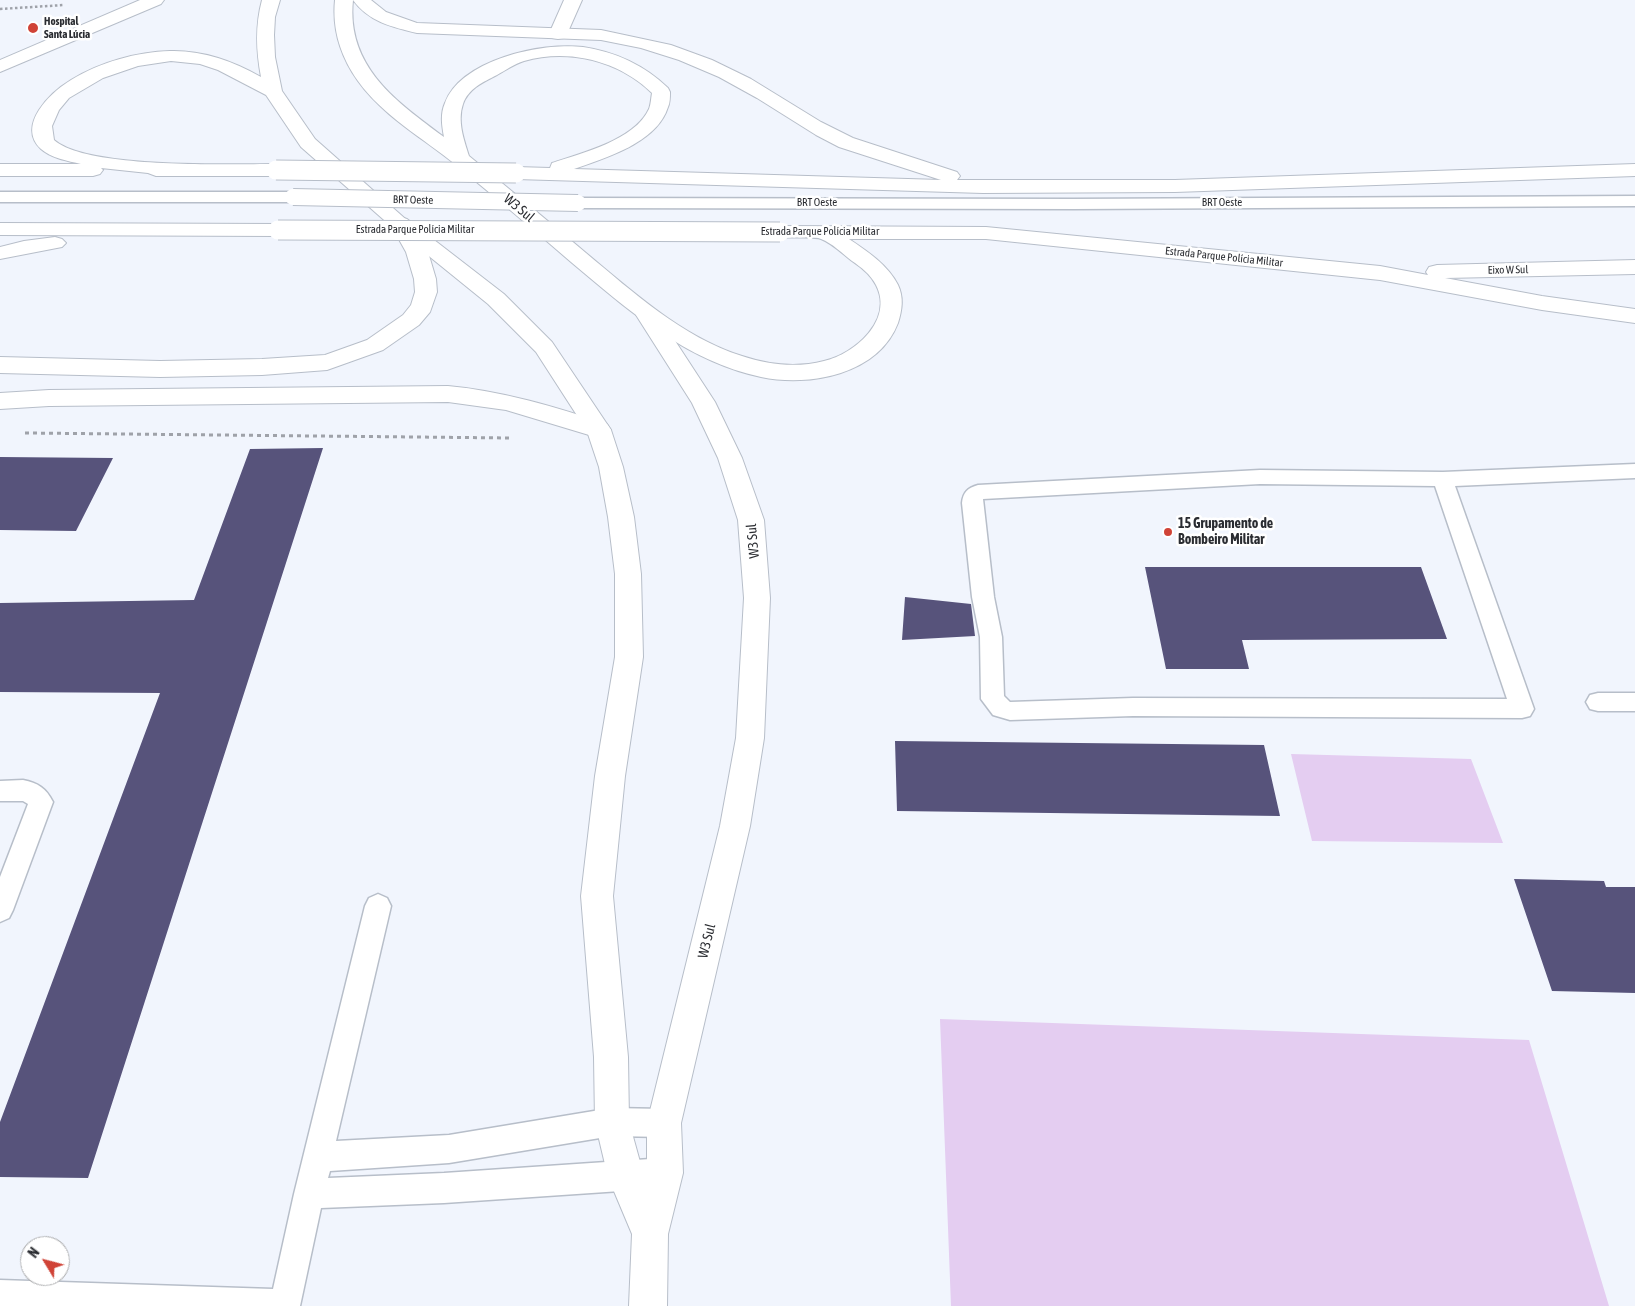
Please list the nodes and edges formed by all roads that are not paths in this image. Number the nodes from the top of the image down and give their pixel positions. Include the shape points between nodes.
1 (155, 0) edge
2 (271, 0) edge
3 (344, 0) edge
4 (362, 0) edge
5 (573, 0) edge
6 (558, 34) junction
7 (0, 67) edge
8 (273, 91) junction
9 (460, 158) junction
10 (0, 170) edge
11 (175, 170) junction
12 (1635, 170) edge
13 (525, 173) junction
14 (982, 186) junction
15 (0, 197) edge
16 (1635, 201) edge
17 (400, 223) junction
18 (0, 229) edge
19 (191, 229) junction
20 (825, 232) junction
21 (0, 254) edge
22 (1635, 267) edge
23 (1380, 273) junction
24 (647, 315) junction
25 (1635, 316) edge
26 (0, 365) edge
27 (0, 401) edge
28 (599, 430) junction
29 (1635, 471) edge
30 (1443, 479) junction
31 (1598, 702) dead end
32 (1635, 702) edge
33 (0, 791) edge
34 (378, 906) dead end
35 (0, 910) edge
36 (612, 1122) junction
37 (664, 1123) junction
38 (318, 1156) junction
39 (665, 1173) junction
40 (626, 1177) junction
41 (310, 1194) junction
42 (650, 1234) junction
43 (0, 1295) edge
44 (648, 1306) edge

1 - 7 main road
2 - 8 main road, W3 Sul via 266,17 266,57
3 - 9 main road, W3 Sul via 342,22 352,58 366,79 390,106
4 - 6 main road via 376,14 417,28
5 - 6 main road
6 - 14 main road via 628,38 690,57 764,95 833,136
8 - 11 main road via 226,65 199,58 146,58 92,76 72,87 50,106 44,118 41,129 45,142 52,148 84,159
8 - 17 main road, W3 Sul via 308,143
9 - 13 main road via 450,119 454,102 472,80 527,55 582,53 620,61 643,75 660,92 659,108 634,137 605,152
9 - 24 main road, W3 Sul
10 - 11 main road
11 - 13 main road, bridge
12 - 14 main road via 1175,186
13 - 14 main road
15 - 16 lane, BRT Oeste, bridge via 293,197 578,203
17 - 26 main road via 417,252 425,279 422,307 392,335 355,354 327,362 262,367 160,369
17 - 28 main road, W3 Sul via 496,299 544,347
18 - 19 main road, Estrada Parque Polícia Militar
19 - 20 main road, Estrada Parque Polícia Militar, bridge
19 - 21 main road via 138,239 42,244
20 - 23 main road, Estrada Parque Polícia Militar via 986,233
20 - 24 main road via 870,265 890,292 890,317 880,335 869,349 850,361 820,370 761,369 711,351
22 - 23 main road, Eixo W Sul
23 - 25 main road, Estrada Parque Polícia Militar via 1542,303
24 - 37 main road, W3 Sul via 703,402 730,458 752,520 757,598 750,738 735,826
27 - 28 main road via 448,394 499,399
28 - 36 main road, W3 Sul via 611,467 628,574 629,657 610,776 597,896 611,1057
29 - 30 lane
30 - 30 lane via 1260,477 978,492 972,503 991,636 993,699 1001,708 1010,711 1133,707 1522,709
31 - 32 lane
33 - 35 lane via 21,790 36,795 41,802
34 - 38 lane
36 - 37 lane
36 - 38 lane via 449,1150
36 - 40 main road, W3 Sul
37 - 39 main road, W3 Sul
38 - 41 lane
39 - 40 lane
39 - 42 main road, W3 Sul
40 - 41 lane
40 - 42 main road, W3 Sul
41 - 43 lane via 286,1305
42 - 44 main road, W3 Sul

